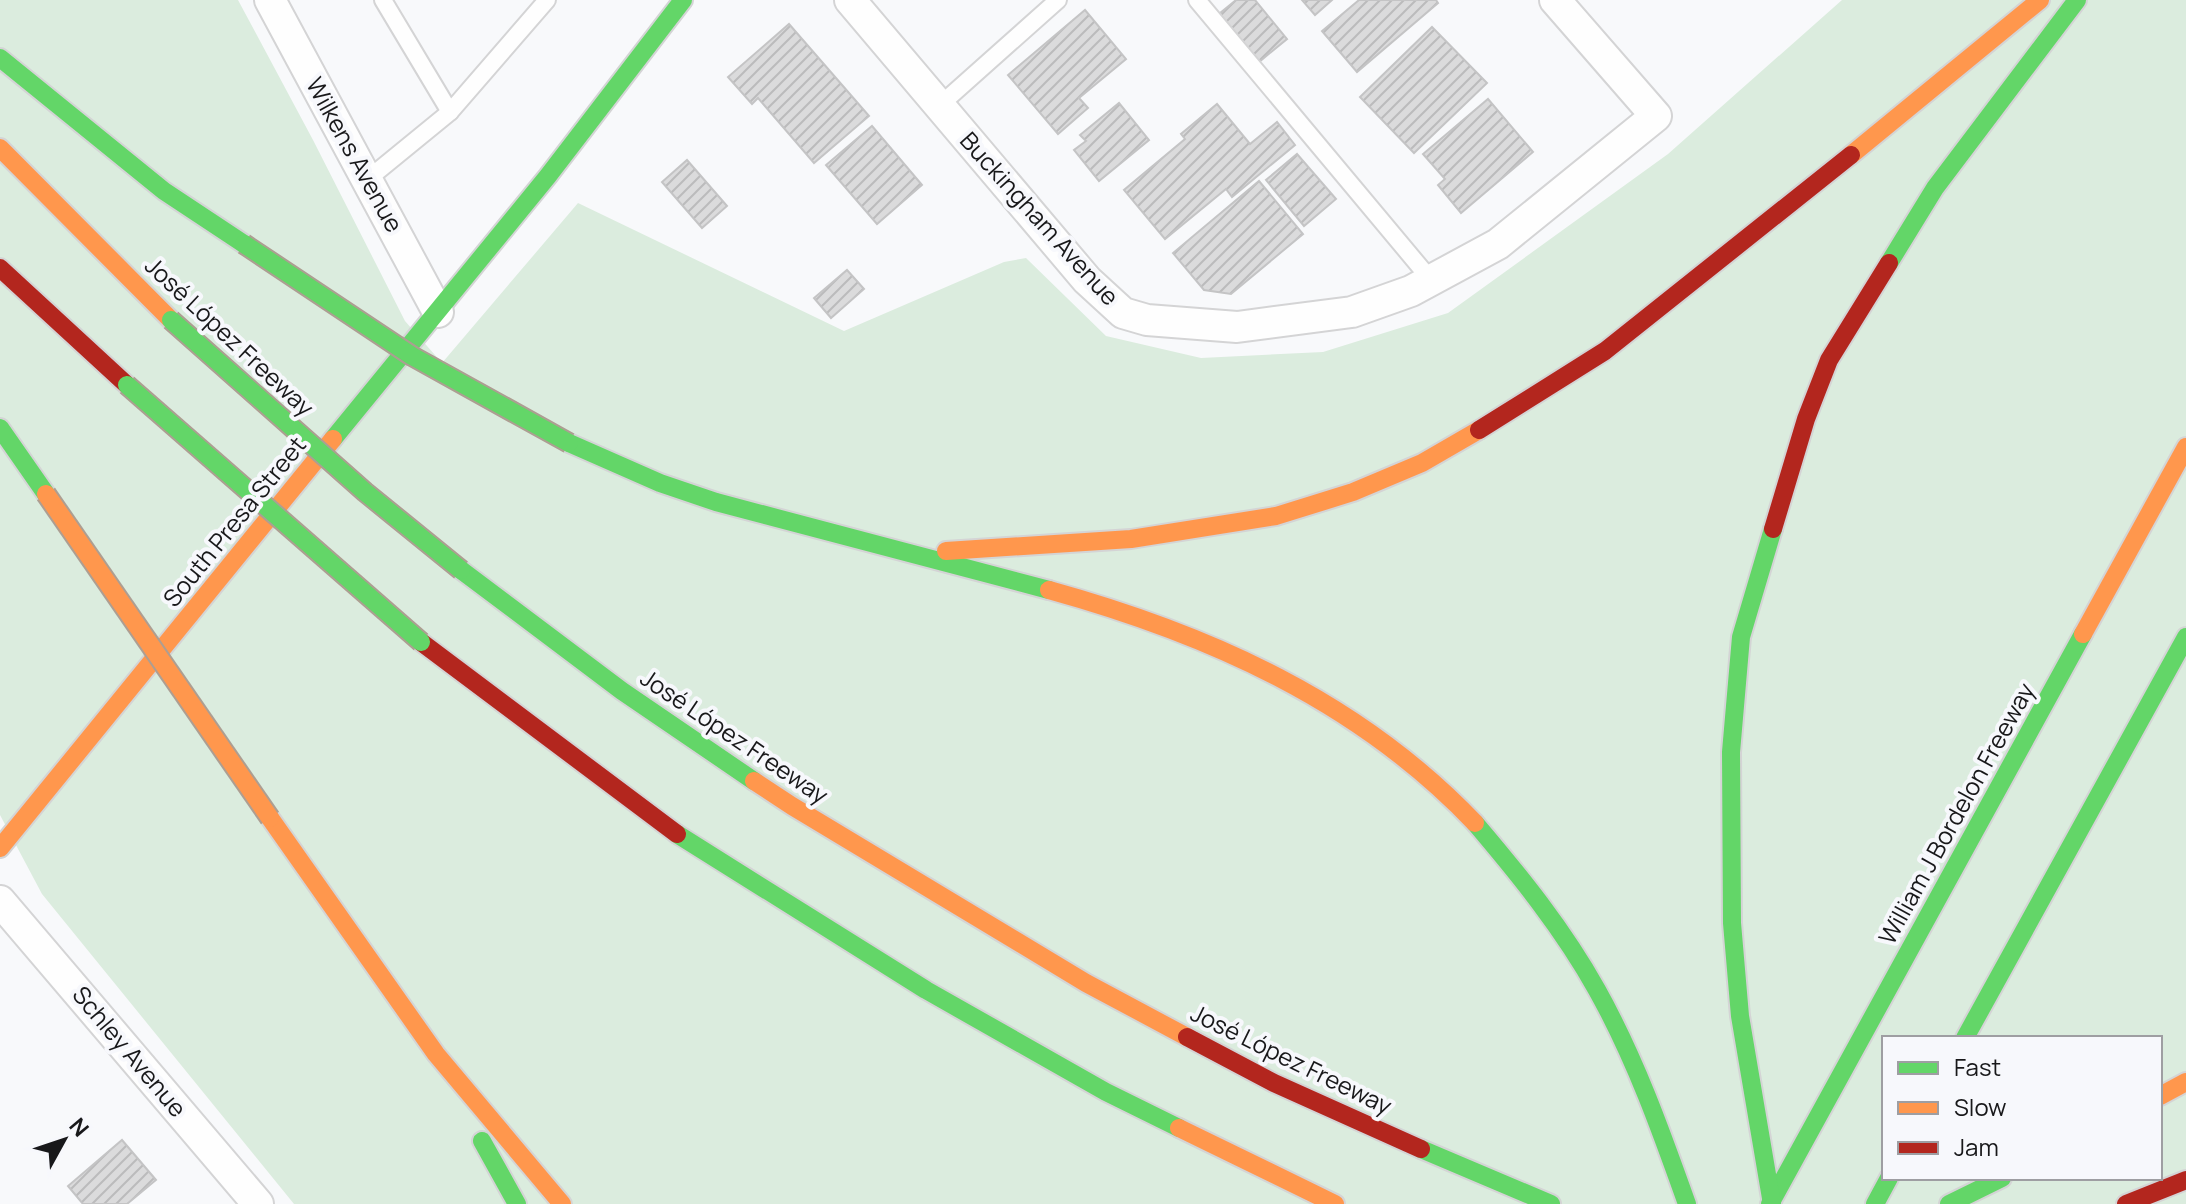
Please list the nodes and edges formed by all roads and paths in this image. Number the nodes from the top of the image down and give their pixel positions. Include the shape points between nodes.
1 (270, 0) edge
2 (383, 0) edge
3 (547, 0) edge
4 (683, 0) edge
5 (850, 0) edge
6 (1058, 0) edge
7 (1197, 0) edge
8 (1555, 0) edge
9 (2040, 0) edge
10 (2077, 0) edge
11 (0, 58) edge
12 (939, 106) junction
13 (450, 112) junction
14 (0, 148) edge
15 (368, 179) junction
16 (0, 268) edge
17 (1431, 280) junction
18 (438, 312) junction
19 (0, 428) edge
20 (2186, 447) edge
21 (905, 554) junction
22 (2186, 637) edge
23 (0, 848) edge
24 (0, 901) edge
25 (379, 972) junction
26 (1966, 1036) edge
27 (2186, 1082) edge
28 (2162, 1095) edge
29 (1888, 1180) edge
30 (1998, 1180) edge
31 (2186, 1180) edge
32 (258, 1204) edge
33 (517, 1204) edge
34 (562, 1204) edge
35 (1335, 1204) edge
36 (1551, 1204) edge
37 (1687, 1204) edge
38 (1771, 1204) edge
39 (1875, 1204) edge
40 (1949, 1204) edge
41 (2126, 1204) edge

1 - 15 street, Wilkens Avenue
2 - 13 lane
3 - 13 lane
4 - 18 main road, South Presa Street
5 - 12 street, Buckingham Avenue
6 - 12 lane
7 - 17 lane
8 - 17 street, Buckingham Avenue via 1656,116 1498,244
9 - 21 main road via 1605,351 1422,463 1276,516 1131,539
10 - 38 main road via 1935,188 1829,360 1806,419 1741,637 1731,752 1732,923 1740,1016
11 - 21 main road, bridge via 164,191 412,356 569,443 714,502
12 - 17 street, Buckingham Avenue via 1087,280 1123,313 1147,320 1237,327 1352,312
13 - 15 lane
14 - 36 main road, José López Freeway, bridge via 171,320 365,492 622,691 792,806 1086,983 1274,1083
15 - 18 street, Wilkens Avenue
16 - 35 main road, bridge via 421,642 696,848 926,990 1106,1092
18 - 23 main road, South Presa Street
19 - 25 main road, bridge
20 - 38 main road, William J Bordelon Freeway
21 - 37 main road via 1094,602 1199,637 1334,706 1397,750 1496,843 1558,924 1631,1055
22 - 26 main road
24 - 32 street, Schley Avenue
25 - 33 main road
25 - 34 main road via 436,1054
27 - 28 main road
29 - 39 main road
30 - 40 main road
31 - 41 main road

